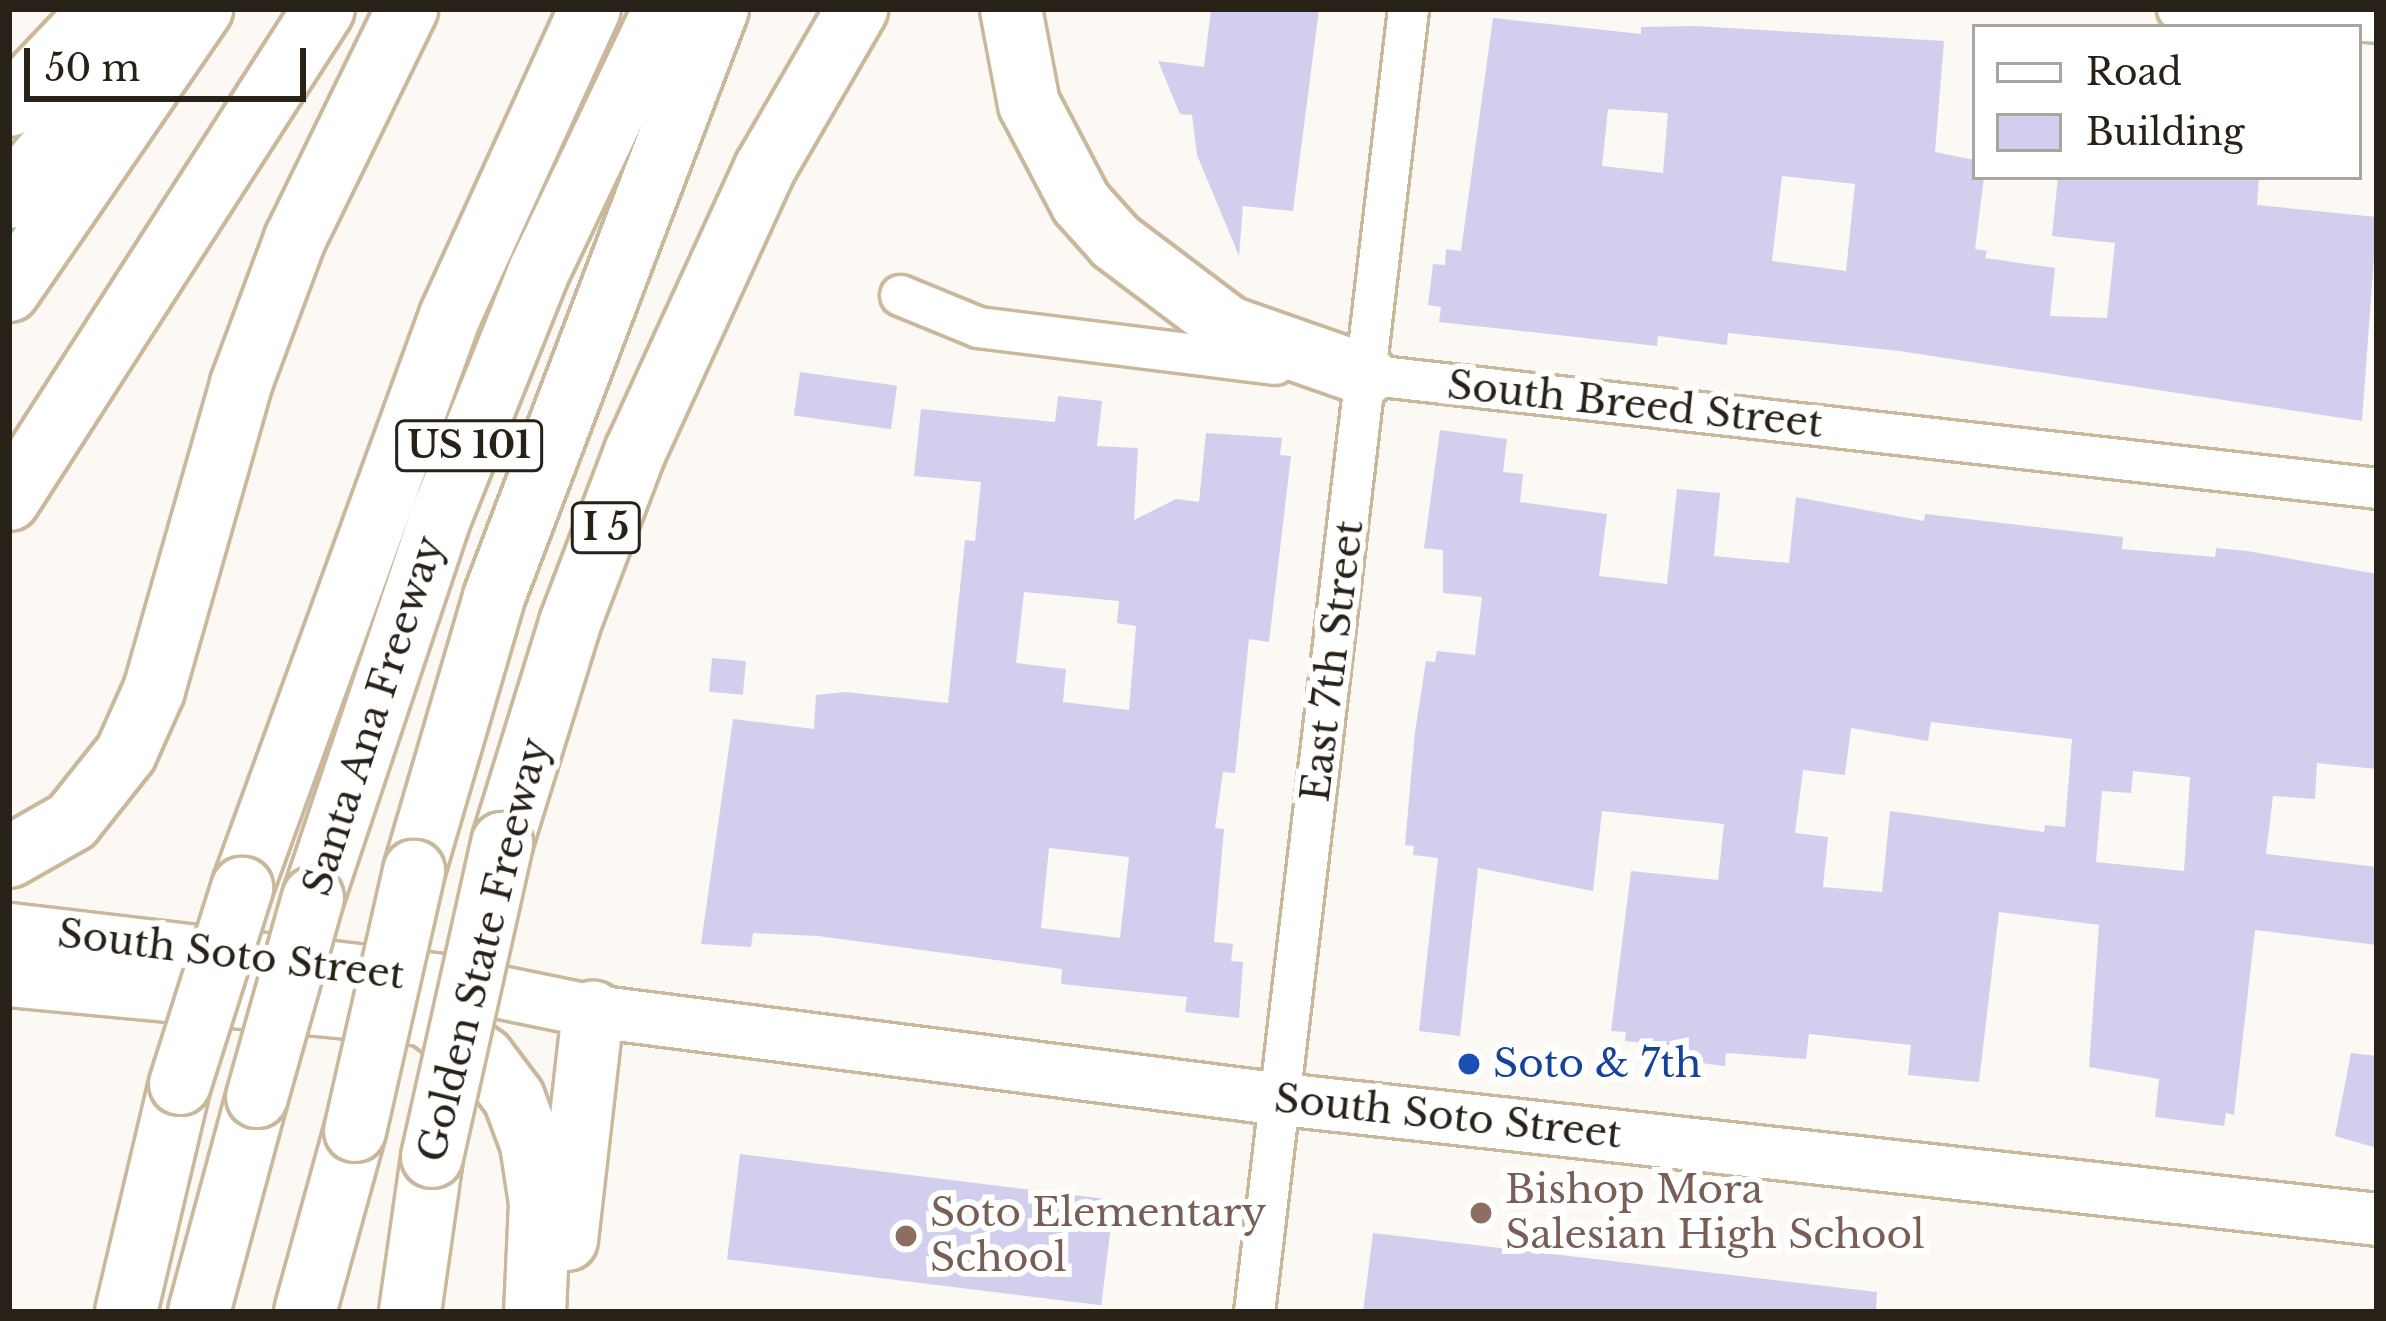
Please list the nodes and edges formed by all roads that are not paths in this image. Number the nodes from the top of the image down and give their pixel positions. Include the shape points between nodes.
1 (100, 9) edge
2 (164, 9) edge
3 (202, 9) edge
4 (276, 9) edge
5 (324, 9) edge
6 (406, 9) edge
7 (590, 9) edge
8 (664, 9) edge
9 (718, 9) edge
10 (818, 9) edge
11 (857, 9) edge
12 (1011, 9) edge
13 (1408, 9) edge
14 (2177, 9) edge
15 (2377, 22) edge
16 (9, 106) edge
17 (9, 198) edge
18 (738, 224) junction
19 (9, 291) edge
20 (900, 295) dead end
21 (1366, 375) junction
22 (9, 470) edge
23 (2377, 488) edge
24 (9, 500) edge
25 (9, 857) edge
26 (9, 928) edge
27 (9, 980) edge
28 (593, 1011) junction
29 (432, 1020) junction
30 (1282, 1099) junction
31 (2377, 1220) edge
32 (126, 1312) edge
33 (199, 1312) edge
34 (309, 1312) edge
35 (410, 1312) edge
36 (535, 1312) edge
37 (559, 1312) edge
38 (1254, 1312) edge

1 - 16 highway
2 - 17 highway
3 - 19 highway
4 - 22 highway via 112,279
5 - 24 highway
6 - 25 highway via 287,260 241,384 174,629 126,753 72,821
7 - 32 highway, Santa Ana Freeway / US 101, bridge via 450,316 242,888 180,1084
8 - 33 highway, Santa Ana Freeway / US 101, bridge via 538,273 447,500 313,898
9 - 34 highway, bridge via 494,597 414,871
10 - 18 highway via 750,146
11 - 18 highway, Golden State Freeway / I 5
12 - 21 highway via 1029,104 1081,203 1116,242 1229,327
13 - 21 street, East 7th Street
14 - 15 street
18 - 35 highway, Golden State Freeway / I 5, bridge via 569,623 502,843 432,1157
20 - 21 street, South Breed Street via 978,327
21 - 23 street, South Breed Street
21 - 30 street, East 7th Street
26 - 28 main road, South Soto Street via 441,980
27 - 29 main road, South Soto Street
28 - 29 main road, South Soto Street
28 - 30 main road, South Soto Street
28 - 37 highway
29 - 36 highway via 484,1058 514,1098 531,1144 540,1203
30 - 31 main road, South Soto Street
30 - 38 street, East 7th Street

